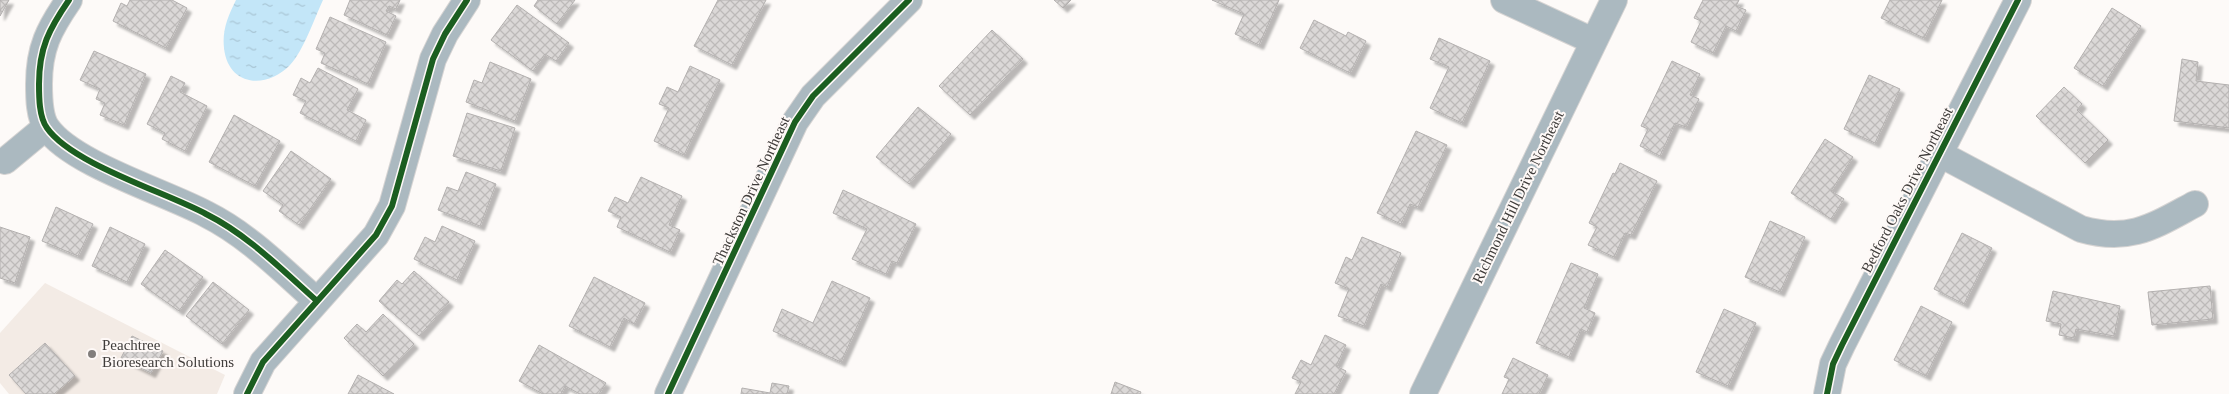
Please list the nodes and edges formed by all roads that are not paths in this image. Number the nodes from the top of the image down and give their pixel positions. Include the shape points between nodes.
1 (69, 0) edge
2 (467, 0) edge
3 (909, 0) edge
4 (1504, 0) edge
5 (1614, 0) edge
6 (2018, 0) edge
7 (1594, 41) junction
8 (46, 127) junction
9 (1940, 154) junction
10 (5, 161) dead end
11 (2195, 204) dead end
12 (317, 300) junction
13 (247, 394) edge
14 (668, 394) edge
15 (1423, 394) edge
16 (1827, 394) edge

1 - 8 street via 41,50 40,109
2 - 12 street via 433,59 392,206 376,235
3 - 14 street, Thackston Drive Northeast via 813,96 795,122
4 - 7 street
5 - 7 street, Richmond Hill Drive Northeast
6 - 9 street, Bedford Oaks Drive Northeast
7 - 15 street, Richmond Hill Drive Northeast
8 - 10 street
8 - 12 street via 79,156 207,214 238,233
9 - 11 street via 2093,232 2138,232
9 - 16 street, Bedford Oaks Drive Northeast via 1842,344 1833,364
12 - 13 street via 263,362

